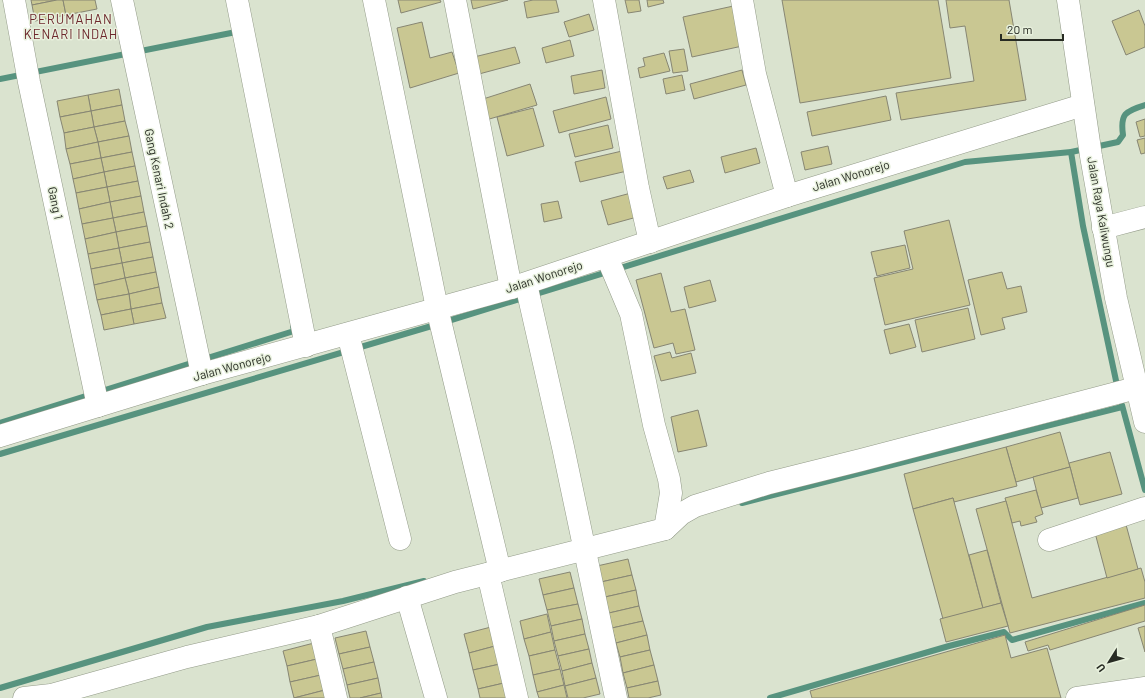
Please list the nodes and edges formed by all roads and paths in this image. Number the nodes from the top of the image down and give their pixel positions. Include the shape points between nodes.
1 (14, 0) edge
2 (122, 0) edge
3 (237, 0) edge
4 (374, 0) edge
5 (455, 0) edge
6 (604, 0) edge
7 (742, 0) edge
8 (1073, 2) edge
9 (1083, 105) junction
10 (787, 196) junction
11 (1145, 217) edge
12 (1103, 228) junction
13 (650, 242) junction
14 (610, 264) junction
15 (524, 293) junction
16 (440, 319) junction
17 (351, 345) junction
18 (306, 346) junction
19 (200, 366) junction
20 (1131, 390) junction
21 (96, 398) junction
22 (1145, 422) edge
23 (0, 436) edge
24 (1140, 509) edge
25 (670, 523) junction
26 (400, 539) dead end
27 (1049, 540) dead end
28 (585, 547) junction
29 (496, 569) junction
30 (407, 596) junction
31 (318, 626) junction
32 (1145, 688) edge
33 (52, 696) edge
34 (24, 698) edge
35 (336, 698) edge
36 (436, 698) edge
37 (516, 698) edge
38 (616, 698) edge
39 (1077, 698) edge

1 - 21 street, Gang 1
2 - 19 street, Gang Kenari Indah 2
3 - 18 street
4 - 16 street
5 - 15 street
6 - 13 street
7 - 10 street via 755,74
8 - 9 street, Jalan Raya Kaliwungu
9 - 10 street, Jalan Wonorejo
9 - 12 street, Jalan Raya Kaliwungu
10 - 13 street, Jalan Wonorejo
11 - 12 street
12 - 20 street, Jalan Raya Kaliwungu
13 - 14 street, Jalan Wonorejo
14 - 15 street, Jalan Wonorejo
14 - 25 street via 631,314 654,425 669,480
15 - 16 street, Jalan Wonorejo
15 - 28 street
16 - 17 street, Jalan Wonorejo
16 - 29 street
17 - 18 street, Jalan Wonorejo
17 - 26 street
18 - 19 street, Jalan Wonorejo
19 - 21 street, Jalan Wonorejo
20 - 22 street, Jalan Raya Kaliwungu
20 - 25 street via 769,483 695,506
21 - 23 street, Jalan Wonorejo
24 - 27 street
25 - 28 street
28 - 29 street
28 - 38 street
29 - 30 street
29 - 37 street
30 - 31 street
30 - 36 street
31 - 33 street via 187,657
31 - 35 street
32 - 39 street
33 - 34 street

